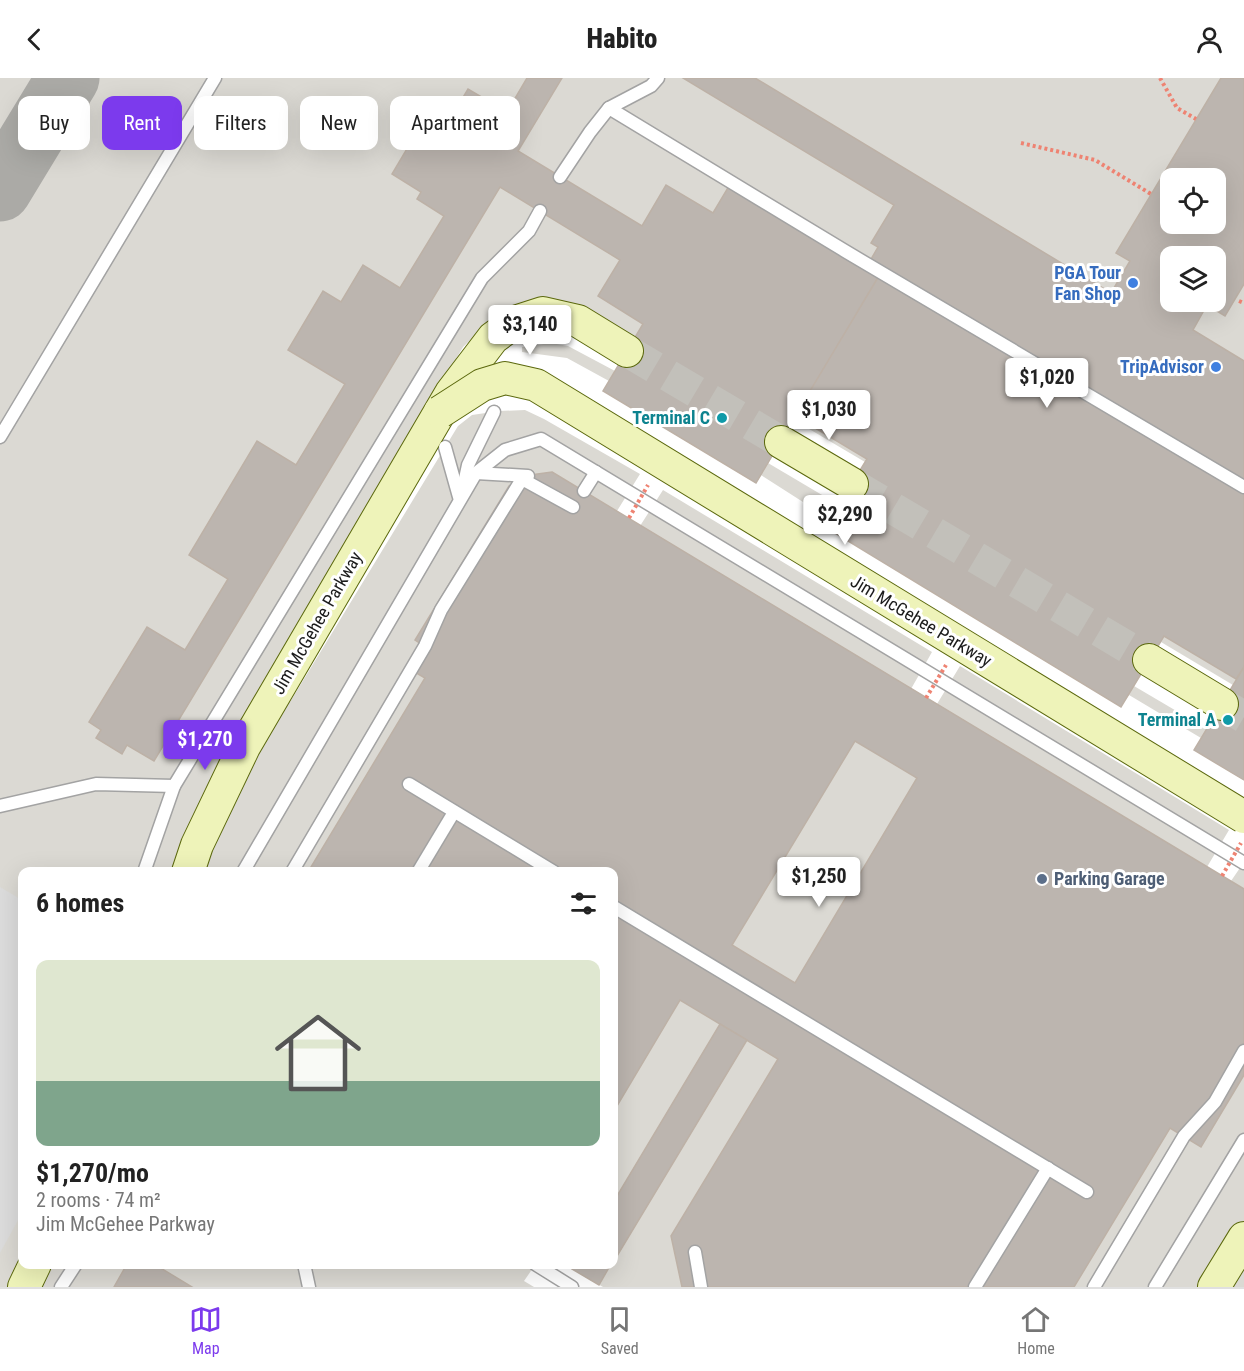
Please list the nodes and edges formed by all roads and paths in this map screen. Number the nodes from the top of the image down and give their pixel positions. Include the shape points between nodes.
1 (215, 78) edge
2 (657, 78) edge
3 (1160, 78) edge
4 (609, 108) junction
5 (1196, 119) dead end
6 (1021, 143) dead end
7 (560, 177) dead end
8 (1151, 194) dead end
9 (540, 211) dead end
10 (627, 351) tunnel mouth
11 (440, 412) junction
12 (494, 412) dead end
13 (0, 437) edge
14 (781, 442) tunnel mouth
15 (445, 447) dead end
16 (596, 472) junction
17 (476, 473) junction
18 (528, 476) dead end
19 (852, 484) tunnel mouth
20 (1244, 487) edge
21 (584, 491) dead end
22 (460, 500) junction
23 (573, 507) dead end
24 (1149, 660) tunnel mouth
25 (1222, 704) tunnel mouth
26 (409, 784) dead end
27 (174, 786) junction
28 (0, 807) edge
29 (454, 812) junction
30 (1244, 817) edge
31 (1244, 838) edge
32 (1244, 863) edge
33 (146, 867) edge
34 (190, 867) edge
35 (246, 867) edge
36 (295, 867) edge
37 (421, 867) edge
38 (546, 867) edge
39 (1222, 876) dead end
40 (618, 909) edge
41 (1244, 1051) edge
42 (1244, 1140) edge
43 (1244, 1156) edge
44 (1048, 1168) junction
45 (1217, 1182) junction
46 (1088, 1192) dead end
47 (1244, 1238) edge
48 (695, 1252) dead end
49 (32, 1269) edge
50 (73, 1269) edge
51 (305, 1269) edge
52 (544, 1269) edge
53 (1220, 1278) edge
54 (24, 1287) edge
55 (61, 1287) edge
56 (309, 1287) edge
57 (572, 1287) edge
58 (701, 1287) edge
59 (975, 1287) edge
60 (1094, 1287) edge
61 (1155, 1287) edge

1 - 13 lane
2 - 4 lane via 651,86
3 - 5 path via 1177,108
4 - 7 lane
4 - 20 lane
6 - 8 path via 1095,160
9 - 27 lane via 529,231 482,279
10 - 11 main road, Jim McGehee Parkway via 578,321 543,314 515,321 493,338
11 - 30 main road, Jim McGehee Parkway, bridge via 482,385 504,378 536,385
11 - 34 main road, Jim McGehee Parkway via 244,747
12 - 22 lane via 468,465
14 - 19 main road
15 - 22 lane
16 - 17 lane via 541,439 505,450
16 - 21 lane
16 - 32 lane
17 - 18 lane
17 - 22 lane
22 - 35 lane
23 - 36 lane via 522,479 441,610 425,646
24 - 25 main road
26 - 29 lane
27 - 28 lane via 96,784
27 - 33 lane
29 - 37 lane
29 - 38 lane
31 - 39 path, bridge
40 - 44 lane
41 - 60 lane via 1215,1102 1184,1136
42 - 45 lane
43 - 45 lane
44 - 46 lane
44 - 59 lane
45 - 61 lane
47 - 53 main road
48 - 58 lane
49 - 54 main road
50 - 55 lane
51 - 56 lane
52 - 57 lane

